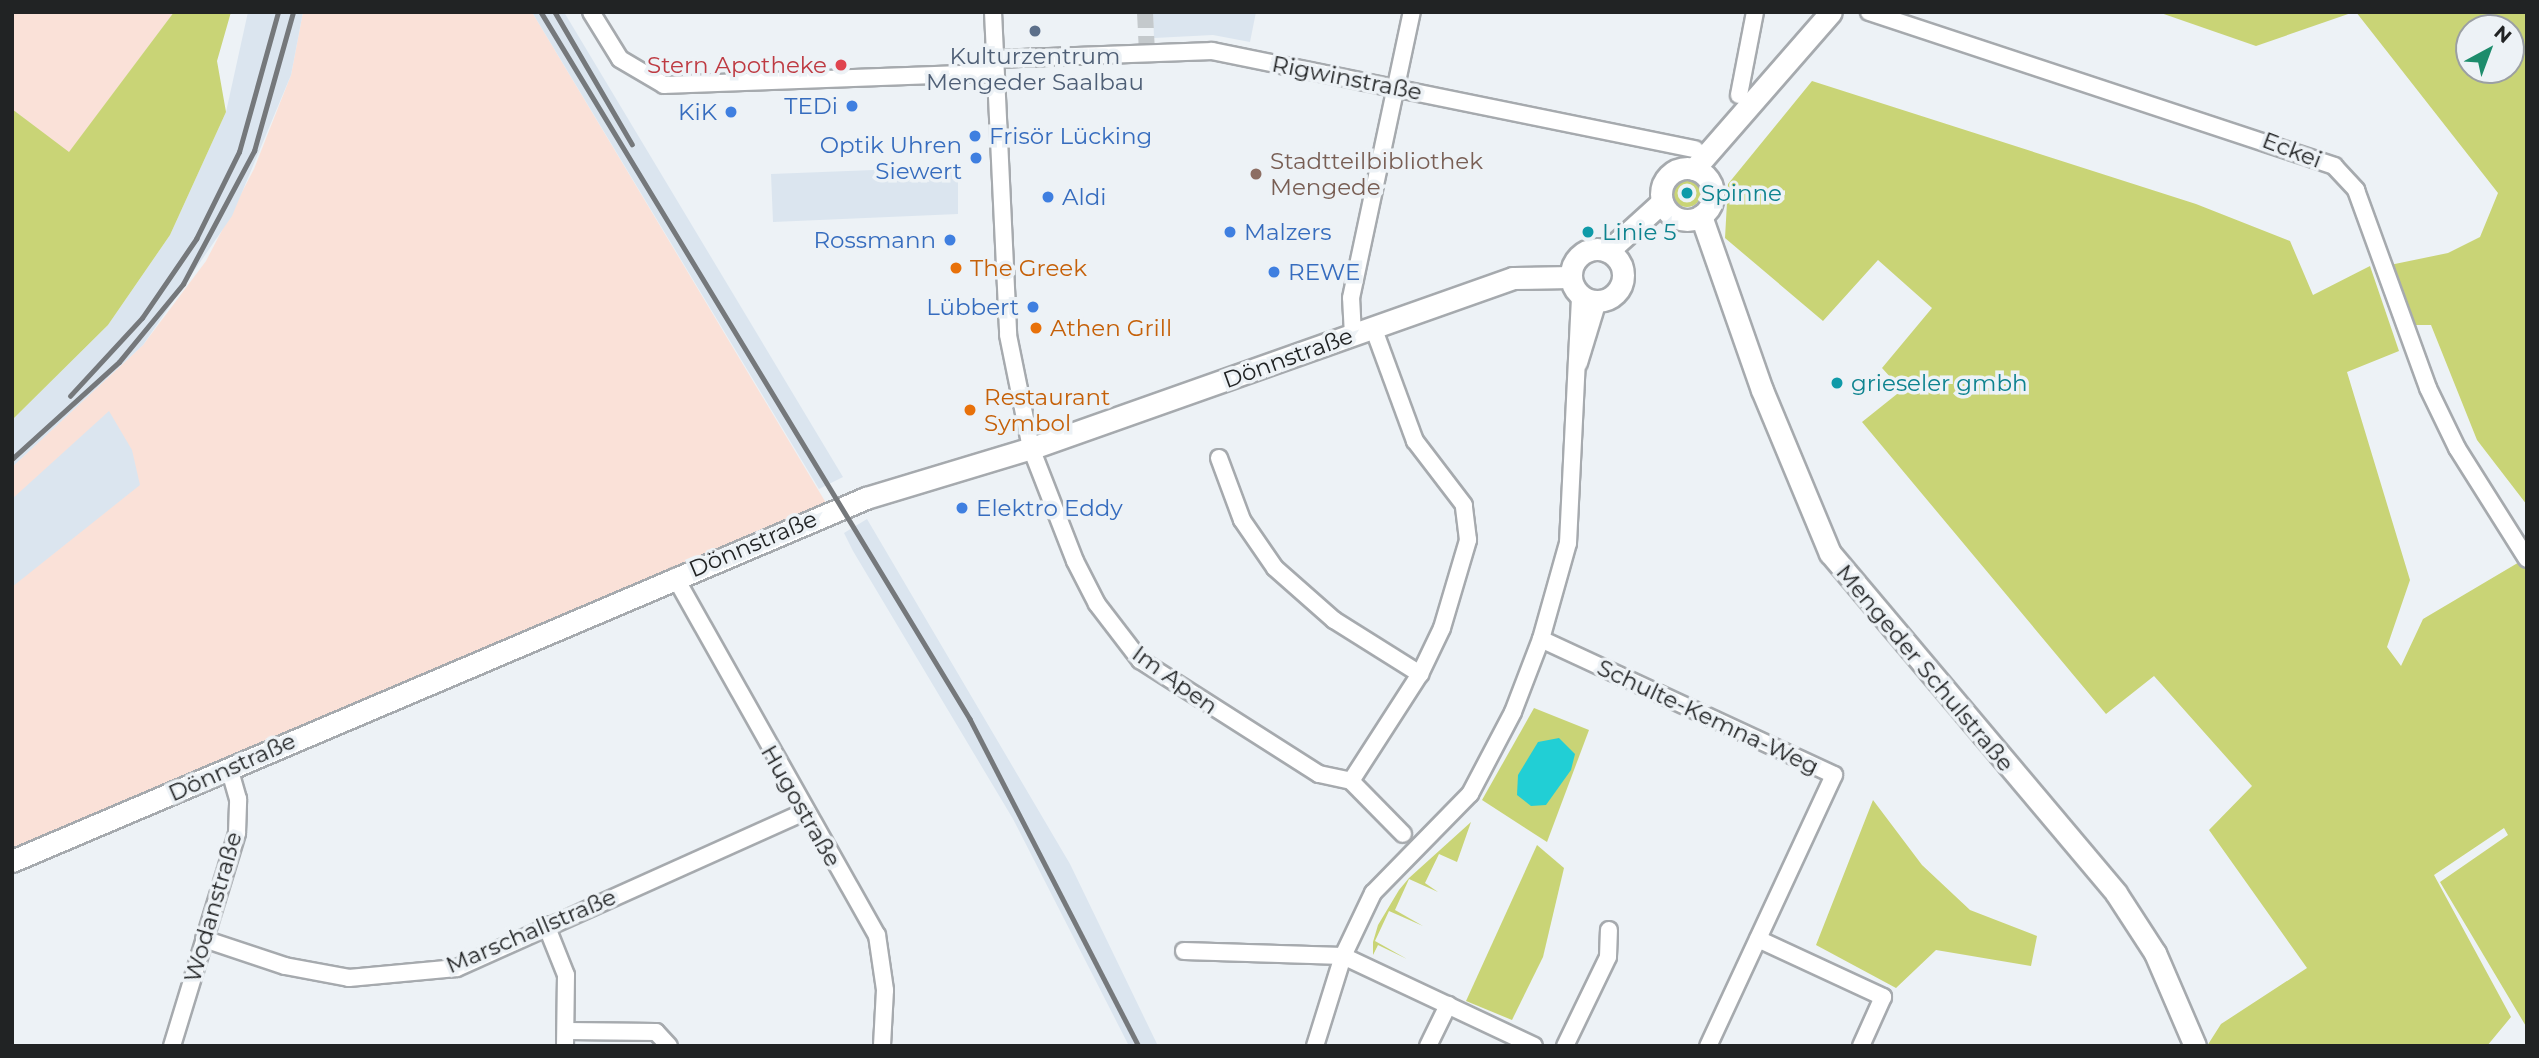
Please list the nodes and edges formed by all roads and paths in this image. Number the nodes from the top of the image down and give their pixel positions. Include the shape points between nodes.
1 (591, 12) edge
2 (993, 12) edge
3 (1412, 12) edge
4 (1755, 12) edge
5 (1831, 12) edge
6 (1869, 12) edge
7 (995, 66) junction
8 (1396, 88) junction
9 (1740, 95) dead end
10 (1699, 165) junction
11 (1668, 209) junction
12 (1701, 216) junction
13 (1615, 258) junction
14 (1581, 283) junction
15 (1373, 327) junction
16 (1353, 335) junction
17 (1031, 448) junction
18 (1219, 458) dead end
19 (2527, 559) edge
20 (675, 577) junction
21 (1541, 639) junction
22 (1420, 674) junction
23 (229, 768) junction
24 (1351, 780) junction
25 (804, 812) junction
26 (1402, 834) dead end
27 (12, 861) edge
28 (546, 925) junction
29 (1609, 930) dead end
30 (204, 939) junction
31 (1758, 939) junction
32 (1184, 951) dead end
33 (1343, 956) junction
34 (1448, 1005) junction
35 (566, 1039) edge
36 (172, 1046) edge
37 (669, 1046) edge
38 (882, 1046) edge
39 (1315, 1046) edge
40 (1428, 1046) edge
41 (1534, 1046) edge
42 (1565, 1046) edge
43 (1708, 1046) edge
44 (1861, 1046) edge
45 (2195, 1046) edge

1 - 7 street, Rigwinstraße via 620,59 664,85
2 - 7 street, Im Apen
3 - 8 street
4 - 9 street
5 - 10 street
6 - 19 street, Eckei via 2334,166 2356,190 2428,388 2457,449
7 - 8 street, Rigwinstraße via 1212,51
7 - 17 street, Im Apen via 1002,285
8 - 10 street, Rigwinstraße
8 - 16 street via 1351,298
10 - 11 street via 1667,178
10 - 12 street via 1713,198
11 - 12 street
11 - 13 street
12 - 45 street, Mengeder Schulstraße via 1762,390 1830,553 2123,903 2155,953
13 - 14 street, Dönnstraße via 1594,249
13 - 14 street via 1621,286
14 - 15 street, Dönnstraße via 1534,264 1513,278
14 - 21 street via 1568,543
15 - 16 street, Dönnstraße
15 - 22 street via 1415,441 1454,488 1468,520 1459,579
16 - 17 street, Dönnstraße
17 - 20 street, Dönnstraße via 866,498
17 - 24 street, Im Apen via 1097,604 1140,660 1319,774
18 - 22 street via 1242,520 1275,568 1334,620
20 - 23 street, Dönnstraße
20 - 25 street, Hugostraße
21 - 31 street, Schulte-Kemna-Weg via 1834,775
21 - 33 street via 1513,712 1470,794 1384,878
22 - 24 street
23 - 27 street, Dönnstraße
23 - 30 street, Wodanstraße via 238,799 237,832
24 - 26 street
25 - 28 street, Marschallstraße
25 - 38 street, Hugostraße via 877,935 885,990
28 - 30 street, Marschallstraße via 457,968 415,976 349,978 285,966
28 - 35 street via 566,975
29 - 42 street via 1608,957
30 - 36 street, Wodanstraße
31 - 43 street, Schulte-Kemna-Weg
31 - 44 street via 1883,997
32 - 33 street
33 - 34 street
33 - 39 street
34 - 40 street
34 - 41 street
35 - 37 street via 656,1032

